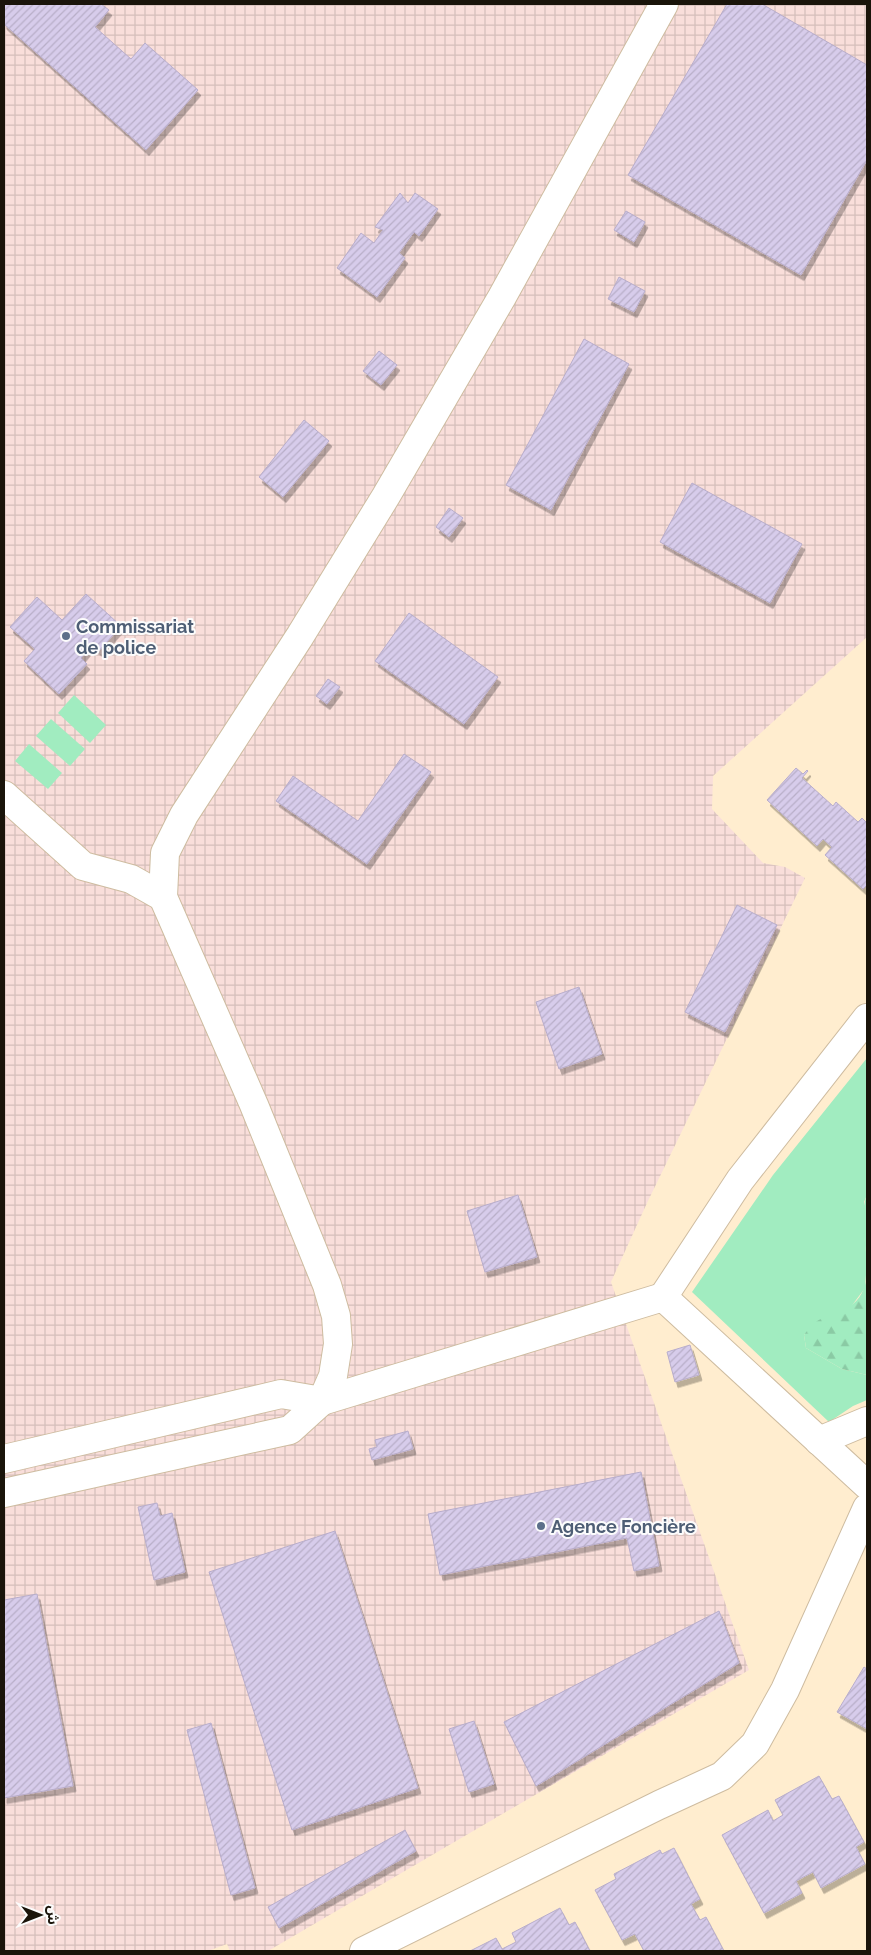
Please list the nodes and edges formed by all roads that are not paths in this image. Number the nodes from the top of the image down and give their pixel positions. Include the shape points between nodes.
1 (664, 4) edge
2 (4, 795) edge
3 (163, 897) junction
4 (867, 1018) edge
5 (663, 1297) junction
6 (322, 1401) junction
7 (867, 1421) edge
8 (819, 1441) junction
9 (4, 1459) edge
10 (867, 1485) edge
11 (4, 1493) edge
12 (867, 1508) edge
13 (364, 1951) edge

1 - 3 street via 502,296 386,496 184,815 165,853
2 - 3 street via 83,866 131,879
3 - 6 street via 239,1069 328,1285 336,1316 338,1344 333,1376
4 - 5 street via 740,1180
5 - 6 street
5 - 8 street
6 - 9 street via 281,1394
6 - 11 street via 290,1430
7 - 8 street
8 - 10 street
12 - 13 street via 786,1690 755,1744 722,1776

